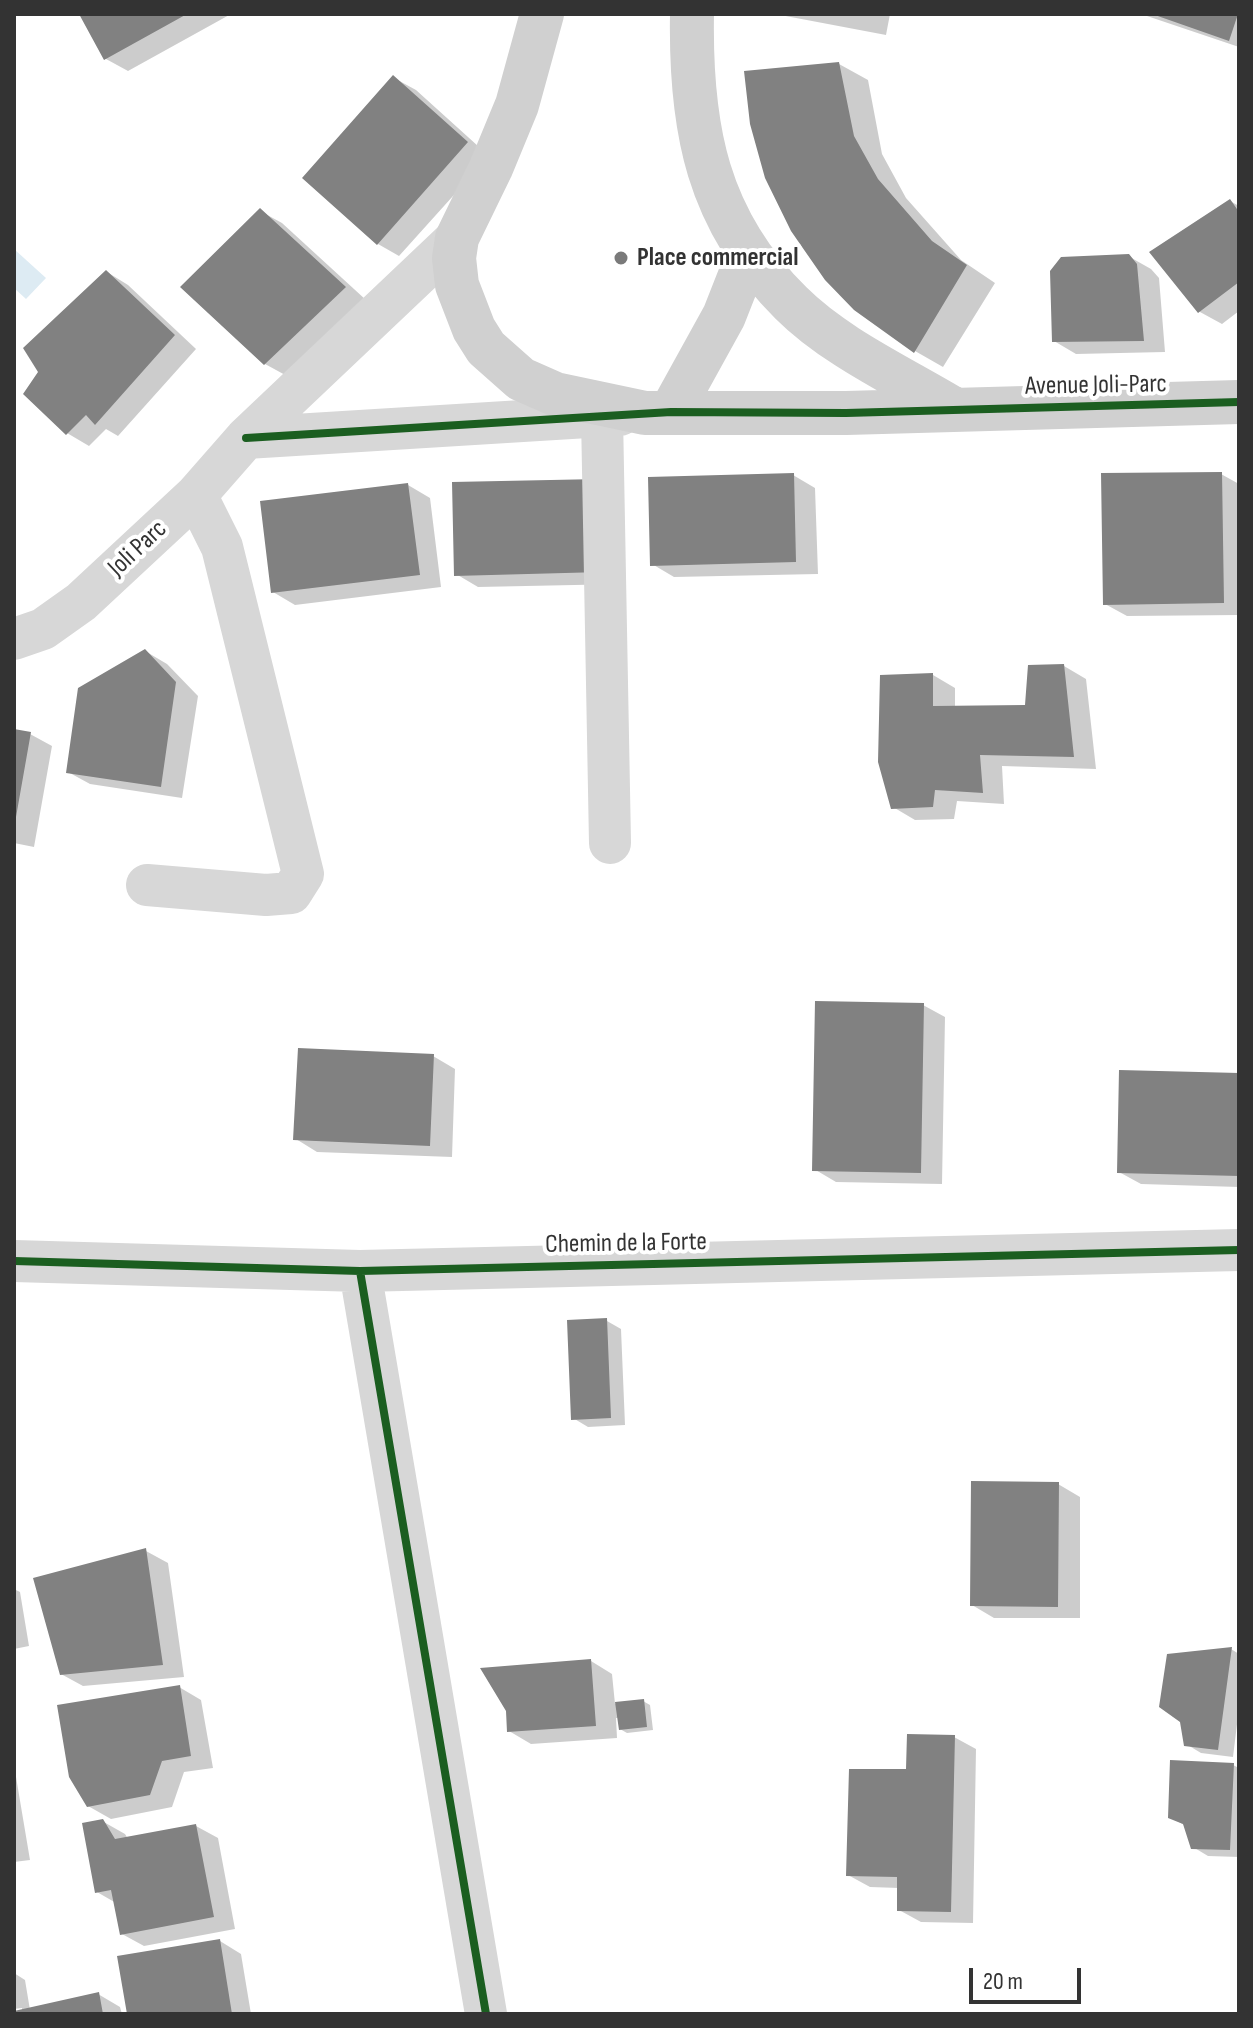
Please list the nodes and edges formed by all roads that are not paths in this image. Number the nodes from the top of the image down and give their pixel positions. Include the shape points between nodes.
1 (542, 14) edge
2 (692, 14) edge
3 (457, 238) junction
4 (748, 255) junction
5 (1239, 402) edge
6 (954, 409) junction
7 (658, 413) junction
8 (602, 416) junction
9 (246, 438) junction
10 (196, 495) junction
11 (14, 639) edge
12 (610, 843) dead end
13 (147, 885) dead end
14 (1239, 1250) edge
15 (14, 1261) edge
16 (360, 1271) junction
17 (486, 2014) edge

1 - 3 street via 517,105
2 - 4 street via 692,80 702,146 719,204
3 - 7 street, Avenue Joli-Parc via 456,271 464,307 486,348 503,366 555,394
3 - 9 street, Joli Parc
4 - 6 street via 792,305 844,344
4 - 7 street via 724,316
5 - 6 street, Avenue Joli-Parc
6 - 7 street, Avenue Joli-Parc
7 - 8 street
8 - 9 street
8 - 12 street
9 - 10 street, Joli Parc
10 - 11 street, Joli Parc via 81,602 43,629
10 - 13 street via 222,547 303,874 291,893 266,895
14 - 16 street, Chemin de la Forte
15 - 16 street, Chemin de la Forte
16 - 17 street

